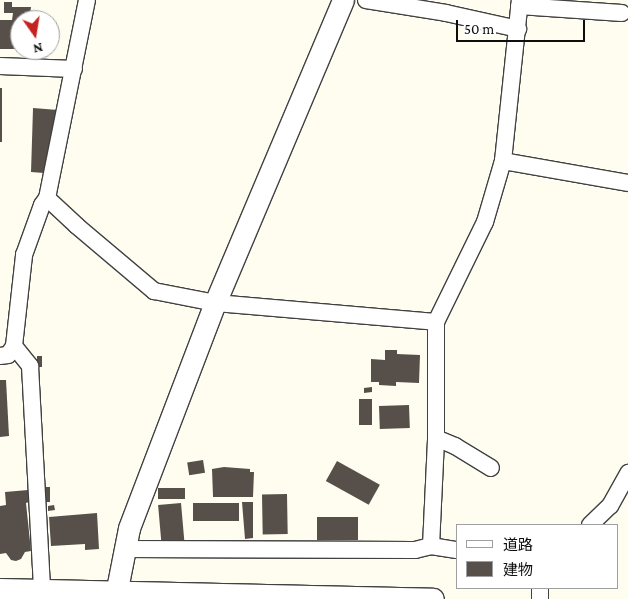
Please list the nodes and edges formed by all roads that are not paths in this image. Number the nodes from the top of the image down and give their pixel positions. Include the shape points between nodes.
1 (87, 0) edge
2 (342, 0) edge
3 (366, 0) edge
4 (519, 3) edge
5 (622, 14) dead end
6 (518, 29) junction
7 (0, 66) edge
8 (74, 69) junction
9 (503, 161) junction
10 (628, 183) edge
11 (47, 198) junction
12 (215, 303) junction
13 (436, 322) junction
14 (14, 346) junction
15 (0, 356) edge
16 (436, 438) junction
17 (491, 468) dead end
18 (628, 473) edge
19 (591, 524) edge
20 (431, 546) junction
21 (124, 549) junction
22 (456, 550) edge
23 (0, 589) edge
24 (42, 590) junction
25 (116, 595) edge
26 (433, 599) edge

1 - 8 street
2 - 12 street
3 - 6 street
4 - 5 street
4 - 6 street
6 - 9 street
7 - 8 street
8 - 11 street
9 - 10 street
9 - 13 street via 485,222
11 - 12 street via 154,291
11 - 14 street via 24,255
12 - 13 street
12 - 21 street via 129,528
13 - 16 street
14 - 15 street via 8,355
14 - 24 street via 30,366
16 - 17 street
16 - 20 street
18 - 19 street via 610,506
20 - 21 street via 415,550
20 - 22 street
21 - 25 street
23 - 24 street
24 - 25 street
25 - 26 street

